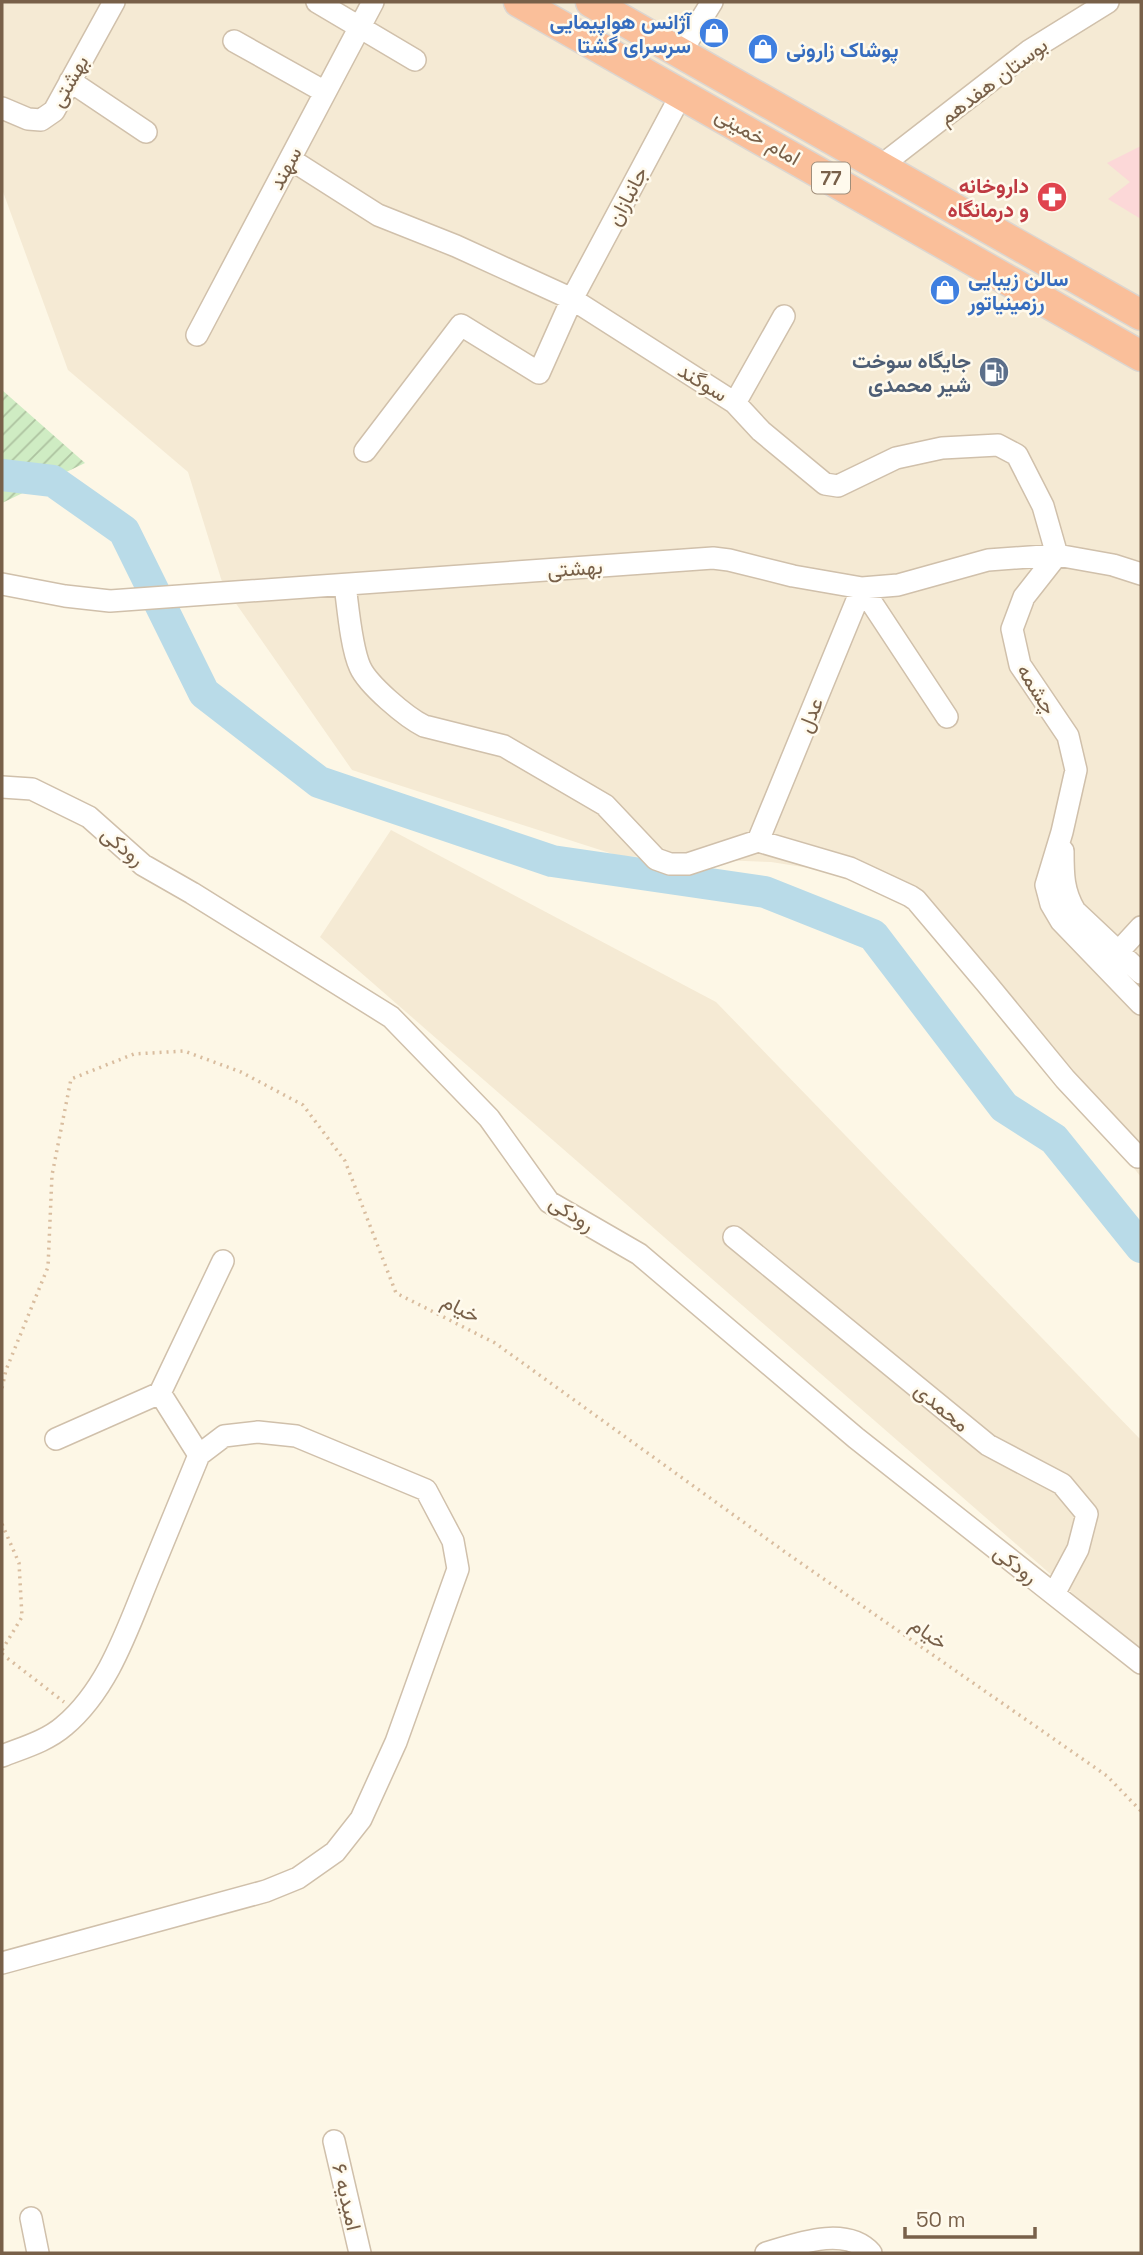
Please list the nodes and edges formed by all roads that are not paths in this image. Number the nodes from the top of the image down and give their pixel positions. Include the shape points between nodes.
1 (114, 2) edge
2 (317, 2) edge
3 (373, 2) edge
4 (519, 2) edge
5 (591, 2) edge
6 (712, 2) edge
7 (1108, 2) edge
8 (359, 28) junction
9 (234, 41) dead end
10 (681, 52) junction
11 (415, 60) dead end
12 (70, 81) junction
13 (325, 92) junction
14 (682, 93) junction
15 (2, 108) edge
16 (146, 132) dead end
17 (290, 159) junction
18 (882, 165) junction
19 (572, 299) junction
20 (1141, 315) edge
21 (784, 316) dead end
22 (197, 335) dead end
23 (1141, 356) edge
24 (735, 403) junction
25 (365, 452) dead end
26 (1058, 555) junction
27 (1141, 575) edge
28 (2, 584) edge
29 (345, 585) junction
30 (862, 588) junction
31 (947, 717) dead end
32 (2, 787) edge
33 (1062, 832) junction
34 (758, 841) junction
35 (1141, 927) edge
36 (1118, 952) junction
37 (1141, 973) edge
38 (1141, 1004) edge
39 (1138, 1157) dead end
40 (734, 1237) dead end
41 (223, 1261) dead end
42 (160, 1393) junction
43 (56, 1439) dead end
44 (200, 1455) junction
45 (1054, 1594) junction
46 (1141, 1663) edge
47 (2, 1756) edge
48 (2, 1963) edge
49 (334, 2141) dead end
50 (31, 2218) dead end
51 (37, 2253) edge
52 (360, 2253) edge
53 (766, 2253) edge
54 (871, 2253) edge

1 - 12 street, بهشتی
2 - 8 street
3 - 8 street, سهند
4 - 14 highway, امام خمینی / 77
5 - 10 highway, امام خمینی / 77
6 - 10 street
7 - 18 street, بوستان هفدهم via 1029,51
8 - 11 street
8 - 13 street, سهند
9 - 13 street
10 - 18 highway, امام خمینی / 77
12 - 15 street, بهشتی via 54,111 41,120
12 - 16 street
13 - 17 street, سهند
14 - 19 street, جانبازان
14 - 23 highway, امام خمینی / 77
17 - 19 street, سوگند via 377,215
17 - 22 street, سهند
18 - 20 highway, امام خمینی / 77
19 - 24 street, سوگند
19 - 25 street, جانبازان via 539,373 461,325
21 - 24 street
24 - 26 street, سوگند via 825,484 838,486 896,458 942,448 1007,448 1017,455 1043,506
26 - 27 street, بهشتی
26 - 30 street, بهشتی via 988,560 898,585
26 - 33 street, چشمه via 1024,597 1012,629 1020,665 1068,736 1073,754 1076,770
28 - 29 street, بهشتی via 110,601
29 - 30 street, بهشتی via 713,558
29 - 34 street via 360,669 412,720 504,746 605,805 656,859 670,864 688,864
30 - 31 street
30 - 34 street, عدل
32 - 45 street, رودکی via 32,789 89,817 143,865 391,1017 489,1118 549,1202 639,1254 856,1438
33 - 36 street, چشمه via 1067,897 1075,911
33 - 38 street, چشمه via 1046,885 1051,904 1061,921
34 - 39 street via 850,868 916,900 1065,1079
35 - 36 street
36 - 37 street, چشمه
40 - 45 street, محمدی via 988,1446 1062,1484 1087,1514 1078,1549
41 - 42 street
42 - 43 street
42 - 44 street
44 - 47 street via 106,1675 61,1729
44 - 48 street via 224,1436 258,1432 296,1436 426,1490 453,1541 458,1569 396,1742 361,1819 335,1852 298,1878 266,1891
45 - 46 street, رودکی
49 - 52 street, امیدیه ۶
50 - 51 street
53 - 54 street via 819,2238 843,2240

